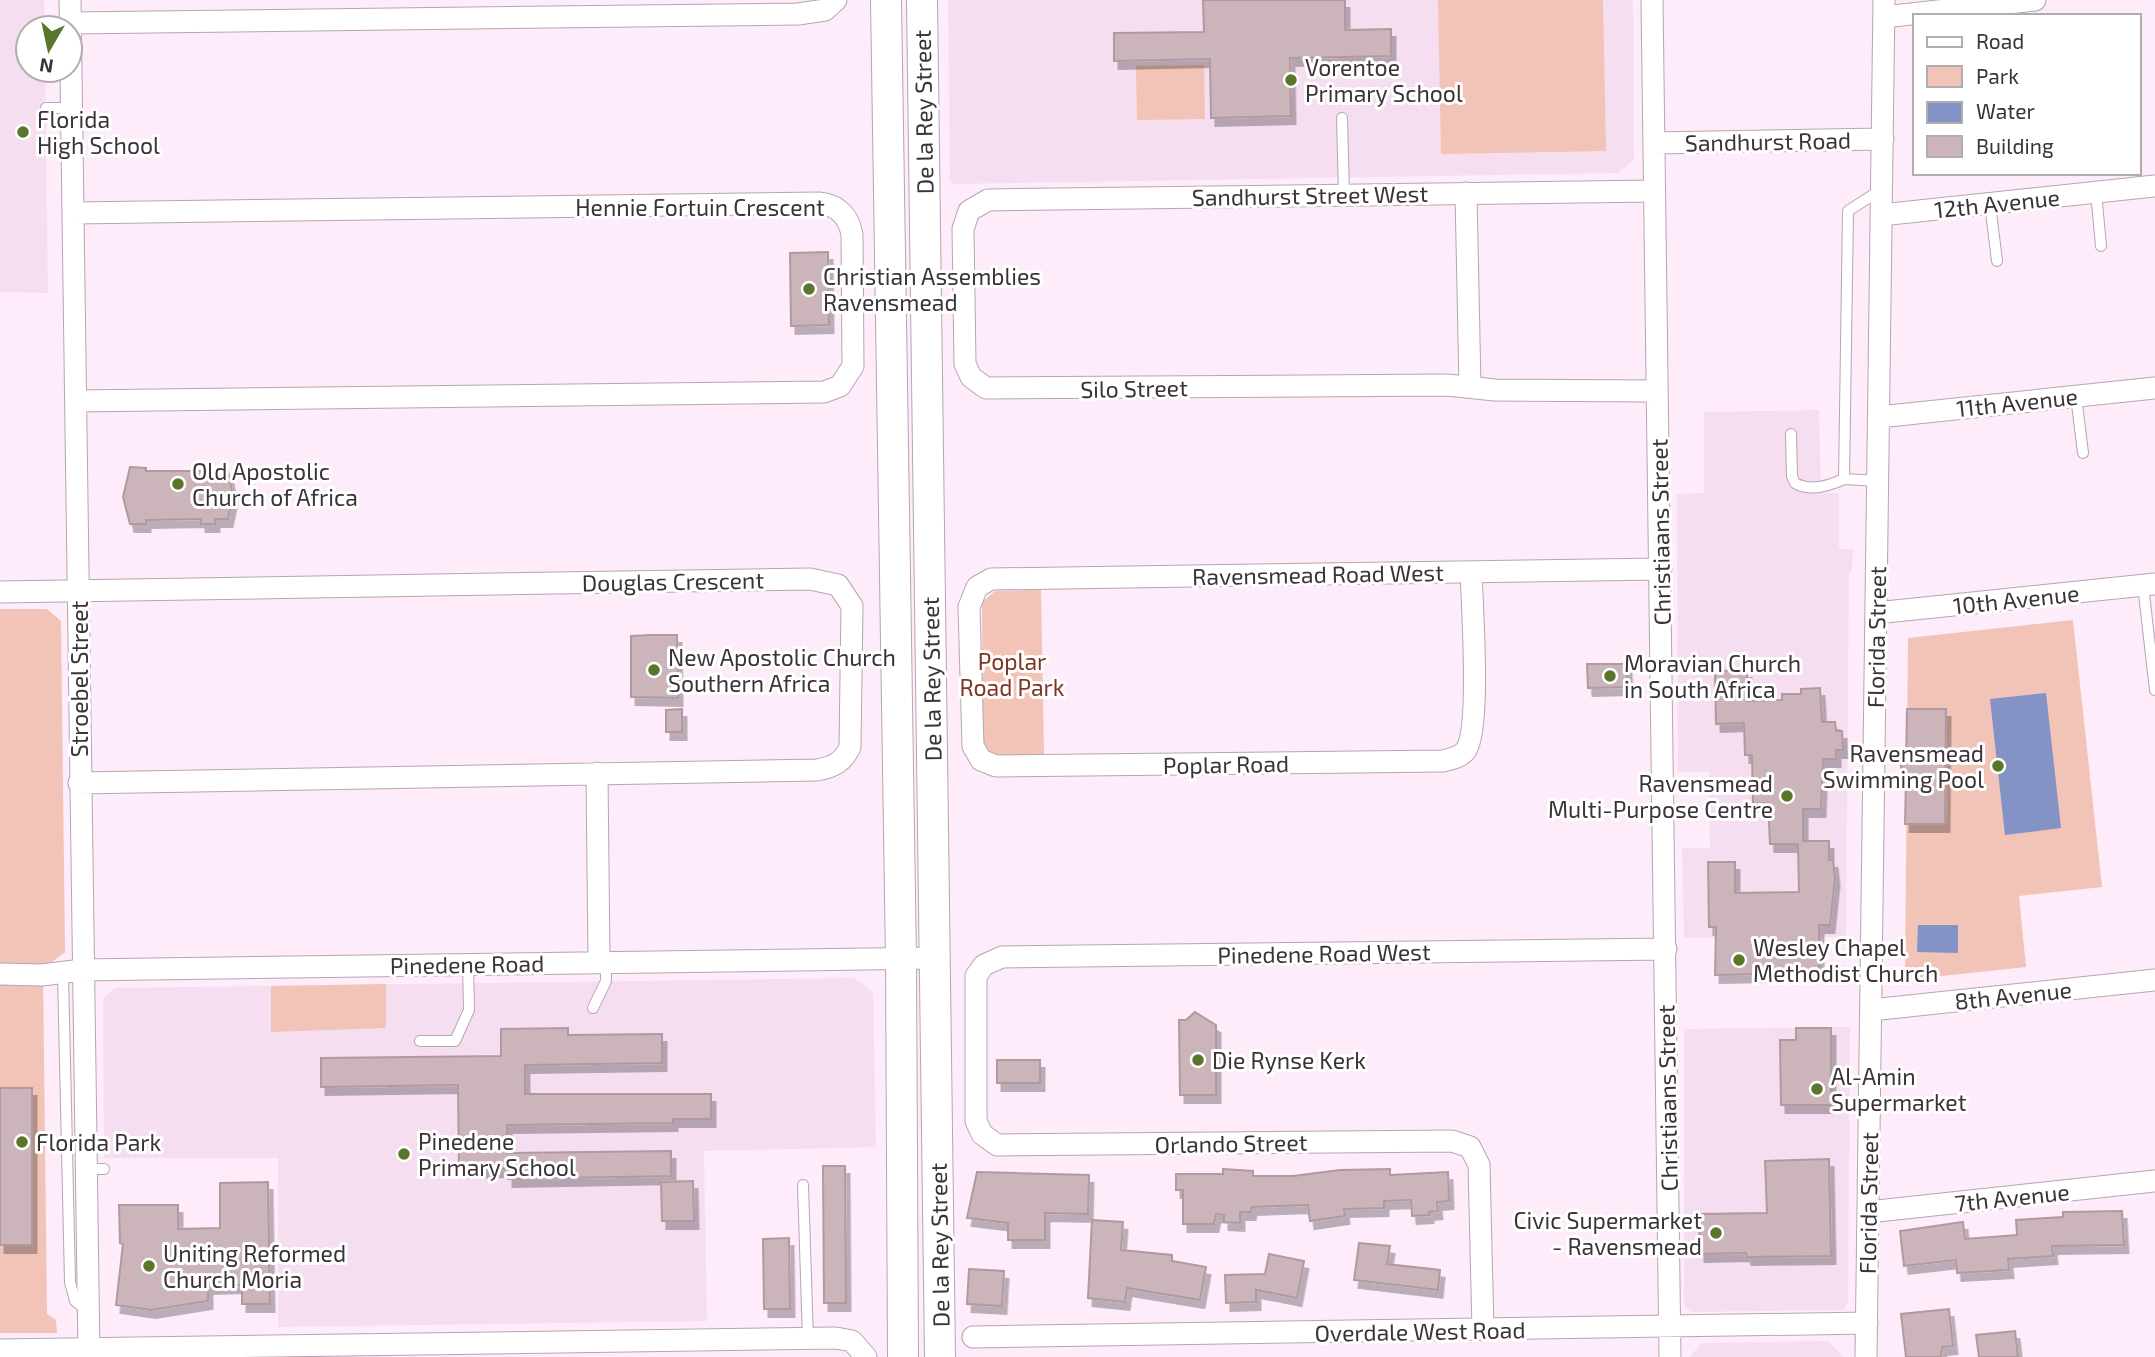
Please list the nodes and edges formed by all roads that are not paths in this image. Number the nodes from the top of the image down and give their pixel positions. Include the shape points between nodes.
1 (836, 0) edge
2 (886, 0) edge
3 (922, 0) edge
4 (1652, 0) edge
5 (2035, 0) edge
6 (1884, 9) edge
7 (2012, 9) edge
8 (84, 23) edge
9 (71, 84) edge
10 (46, 108) dead end
11 (71, 108) junction
12 (1342, 118) dead end
13 (1883, 139) junction
14 (1654, 143) junction
15 (2155, 186) edge
16 (1882, 189) junction
17 (1654, 191) junction
18 (2095, 192) junction
19 (1466, 193) junction
20 (1344, 195) junction
21 (1990, 204) junction
22 (969, 211) joint
23 (73, 213) junction
24 (1881, 215) junction
25 (2101, 246) dead end
26 (1997, 261) dead end
27 (1470, 387) junction
28 (2155, 388) edge
29 (1657, 391) junction
30 (2076, 396) junction
31 (76, 401) junction
32 (1879, 417) junction
33 (1791, 434) dead end
34 (2083, 453) dead end
35 (1844, 480) junction
36 (1878, 481) junction
37 (1661, 569) junction
38 (1471, 572) junction
39 (2149, 585) edge
40 (977, 587) joint
41 (78, 591) junction
42 (0, 592) edge
43 (1876, 613) junction
44 (2155, 690) edge
45 (597, 773) junction
46 (79, 783) junction
47 (1666, 949) junction
48 (934, 958) junction
49 (901, 959) junction
50 (602, 962) junction
51 (468, 964) junction
52 (984, 965) joint
53 (73, 971) junction
54 (0, 974) edge
55 (2155, 980) edge
56 (593, 1008) dead end
57 (1871, 1010) junction
58 (420, 1041) dead end
59 (2155, 1181) edge
60 (803, 1185) dead end
61 (1868, 1212) junction
62 (88, 1311) junction
63 (1867, 1323) junction
64 (1670, 1327) junction
65 (1483, 1330) junction
66 (973, 1337) dead end
67 (808, 1339) junction
68 (1052, 1347) edge
69 (0, 1350) edge
70 (315, 1351) edge
71 (375, 1351) edge
72 (255, 1352) edge
73 (89, 1353) edge
74 (866, 1357) edge
75 (903, 1357) edge
76 (940, 1357) edge
77 (1670, 1357) edge
78 (1866, 1357) edge

1 - 8 street via 825,10 798,14
2 - 49 main road, De la Rey Street
3 - 48 main road, De la Rey Street
4 - 14 street, Christiaans Street
5 - 7 street
6 - 7 street
6 - 13 street, Florida Street
9 - 11 street, Stroebel Street
10 - 11 lane
11 - 23 street, Stroebel Street
12 - 20 lane
13 - 14 street, Sandhurst Road
13 - 16 street, Florida Street
14 - 17 street, Christiaans Street
15 - 18 street, 12th Avenue
16 - 24 street, Florida Street
16 - 35 lane via 1848,211
17 - 19 street, Sandhurst Street West
17 - 29 street, Christiaans Street
18 - 21 street, 12th Avenue
18 - 25 lane
19 - 20 street, Sandhurst Street West
19 - 27 street
20 - 22 street, Sandhurst Street West via 988,200
21 - 24 street, 12th Avenue
21 - 26 lane
22 - 27 street, Silo Street via 963,229 965,364 971,377 986,388
23 - 31 street, Stroebel Street
23 - 31 street, Hennie Fortuin Crescent via 819,203 840,210 852,235 853,366 840,386 824,392
24 - 32 street, Florida Street
27 - 29 street, Silo Street
28 - 30 street, 11th Avenue
29 - 37 street, Christiaans Street
30 - 32 street, 11th Avenue
30 - 34 lane
31 - 41 street, Stroebel Street
32 - 36 street, Florida Street
33 - 35 lane via 1795,483 1828,487
35 - 36 lane
36 - 43 street, Florida Street
37 - 38 street, Ravensmead Road West
37 - 47 street, Christiaans Street
38 - 40 street, Ravensmead Road West via 999,578
38 - 40 street, Poplar Road via 1471,740 1465,752 1443,761 996,766 981,760 973,746 969,607
39 - 43 street, 10th Avenue
39 - 44 lane
41 - 42 street, Douglas Crescent
41 - 45 street, Douglas Crescent via 810,579 831,583 846,594 852,606 850,747 832,768
41 - 46 street, Stroebel Street
43 - 57 street, Florida Street
45 - 46 street, Douglas Crescent
45 - 50 street
46 - 53 street, Stroebel Street
47 - 52 street, Pinedene Road West via 1002,957
47 - 64 street, Christiaans Street
48 - 49 street, Pinedene Road
48 - 76 main road, De la Rey Street
49 - 50 street, Pinedene Road
49 - 75 main road, De la Rey Street
50 - 51 street, Pinedene Road
50 - 56 lane via 606,981
51 - 53 street, Pinedene Road
51 - 58 lane via 469,1010 455,1041
52 - 65 street, Orlando Street via 974,982 976,1121 982,1134 997,1145 1452,1141 1470,1147 1479,1165
53 - 54 street, Pinedene Road
53 - 62 street, Stroebel Street via 95,1169
53 - 62 lane via 70,1282 75,1301
55 - 57 street, 8th Avenue
57 - 61 street, Florida Street
59 - 61 street, 7th Avenue
60 - 67 lane
61 - 63 street, Florida Street
62 - 73 street, Stroebel Street
63 - 64 street, Overdale West Road
63 - 78 street, Florida Street
64 - 65 street, Overdale West Road
64 - 77 street, Christiaans Street
65 - 68 street, Overdale West Road
66 - 68 street, Overdale West Road
67 - 71 street
67 - 74 street via 844,1339
69 - 73 street
70 - 71 street
70 - 72 street
72 - 73 street

